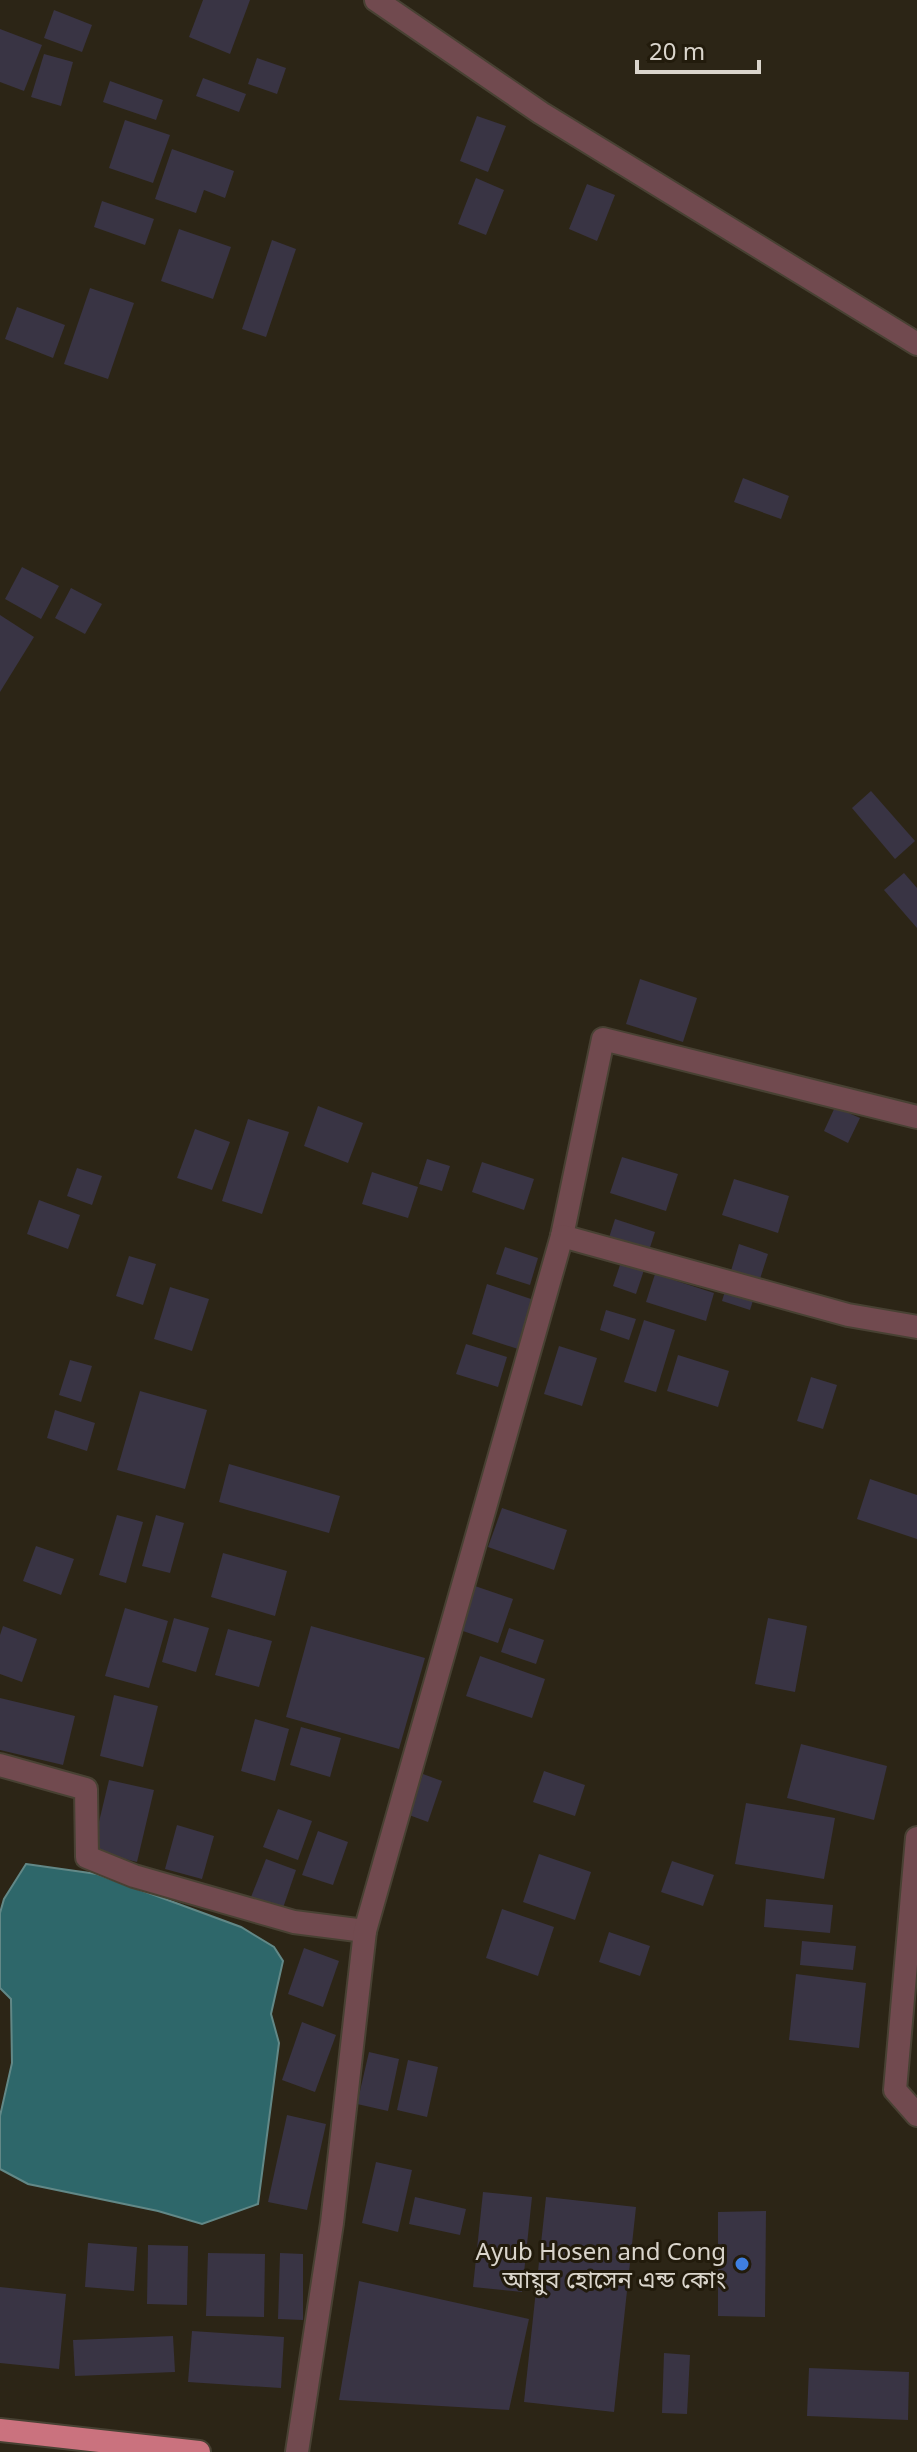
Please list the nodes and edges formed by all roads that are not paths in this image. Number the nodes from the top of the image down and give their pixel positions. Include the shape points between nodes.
1 (376, 0) edge
2 (917, 344) edge
3 (917, 1117) edge
4 (562, 1236) junction
5 (917, 1327) edge
6 (0, 1765) edge
7 (917, 1838) edge
8 (365, 1931) junction
9 (917, 2115) edge
10 (0, 2430) edge
11 (199, 2452) edge
12 (297, 2452) edge

1 - 2 street via 541,113
3 - 4 street via 603,1039
4 - 5 street via 848,1315
4 - 8 street
6 - 8 street via 86,1789 87,1857 134,1876 294,1922
7 - 9 street via 895,2090
8 - 12 street via 332,2223
10 - 11 highway

